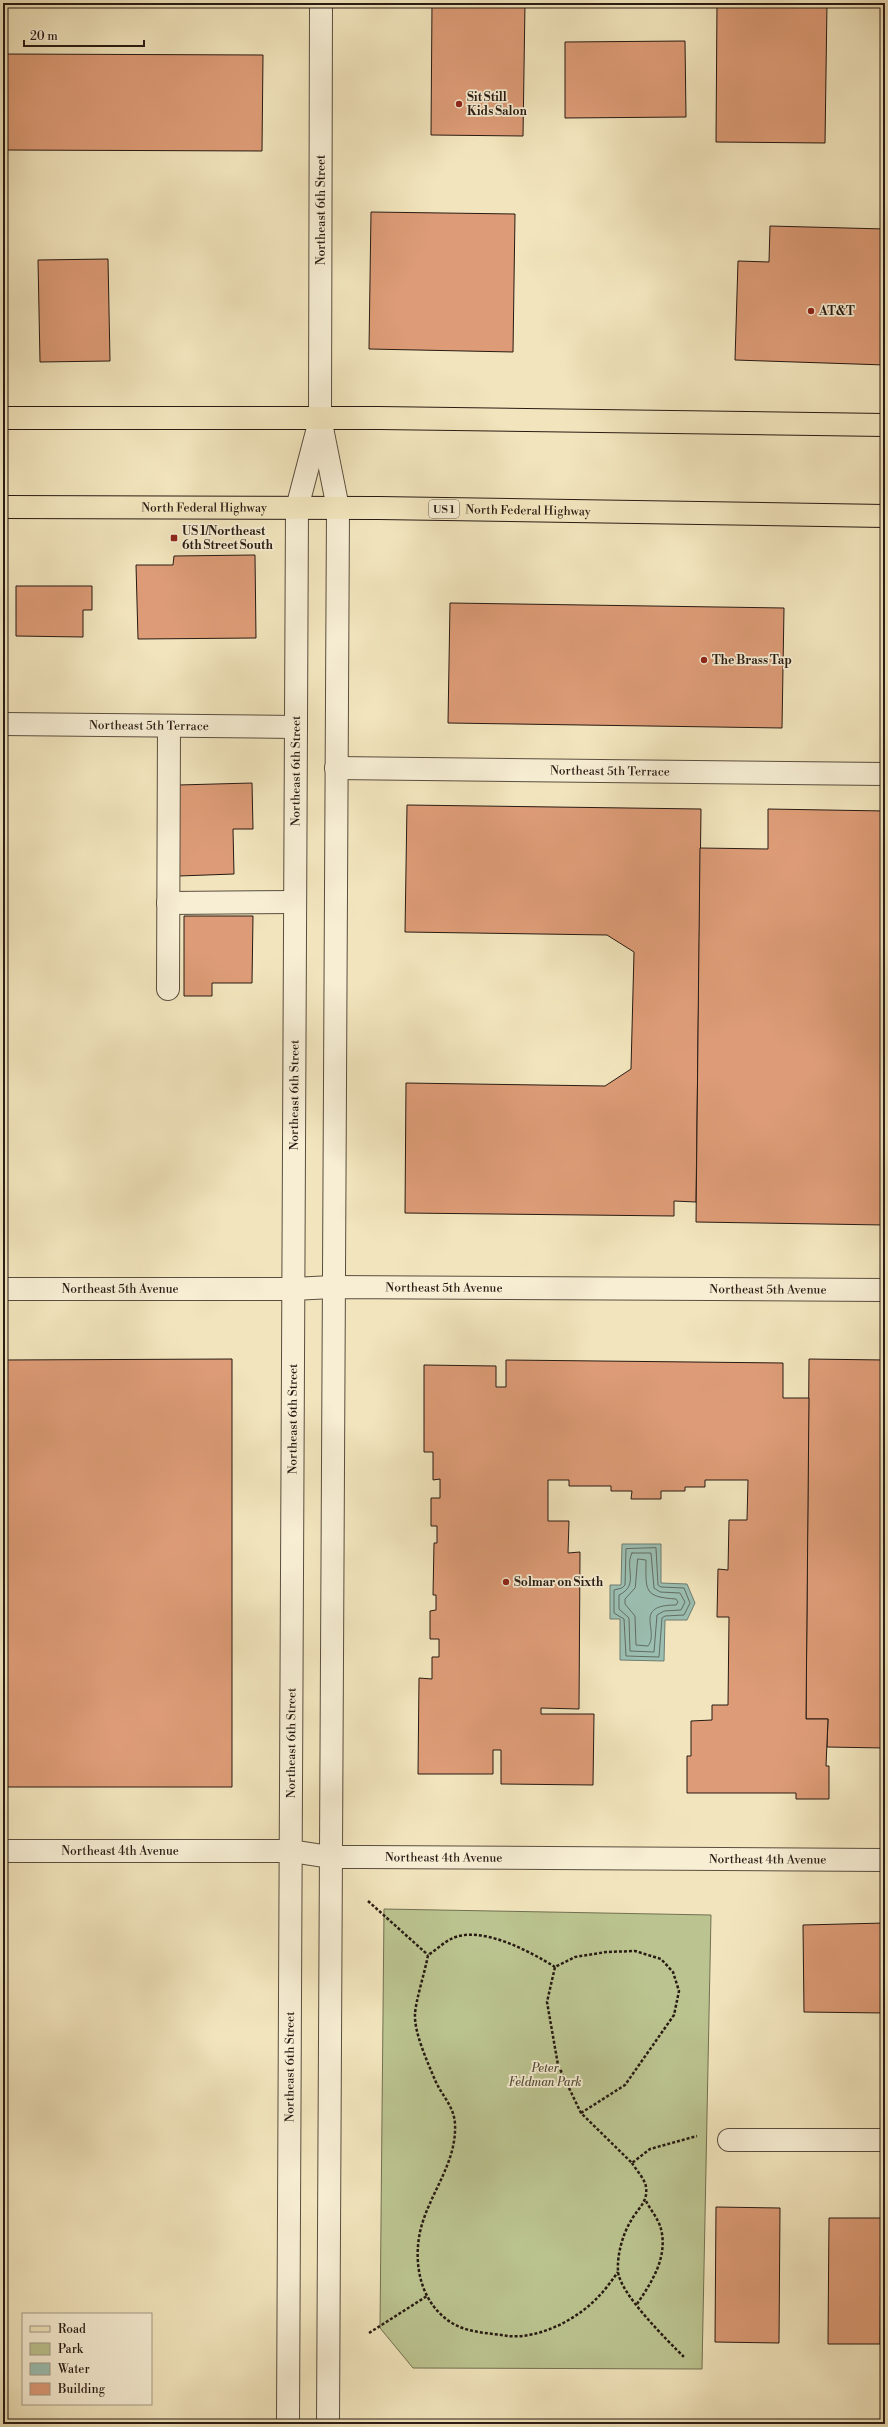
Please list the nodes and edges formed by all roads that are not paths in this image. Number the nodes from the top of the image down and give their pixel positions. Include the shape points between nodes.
1 (321, 3) edge
2 (3, 418) edge
3 (320, 418) junction
4 (885, 425) edge
5 (3, 507) edge
6 (297, 508) junction
7 (338, 508) junction
8 (885, 516) edge
9 (3, 724) edge
10 (169, 726) junction
11 (296, 727) junction
12 (336, 768) junction
13 (885, 774) edge
14 (295, 902) junction
15 (168, 903) junction
16 (168, 989) dead end
17 (332, 1286) junction
18 (3, 1289) edge
19 (293, 1289) junction
20 (885, 1290) edge
21 (3, 1851) edge
22 (291, 1851) junction
23 (330, 1857) junction
24 (885, 1860) edge
25 (729, 2140) road end
26 (885, 2140) edge
27 (288, 2424) edge
28 (328, 2424) edge

1 - 3 street, Northeast 6th Street
2 - 3 main road
3 - 4 main road
3 - 6 street, Northeast 6th Street
3 - 7 street, Northeast 6th Street
5 - 6 main road, North Federal Highway / US 1
6 - 7 main road, North Federal Highway / US 1
6 - 11 street, Northeast 6th Street
7 - 8 main road, North Federal Highway / US 1
7 - 12 street, Northeast 6th Street
9 - 10 street, Northeast 5th Terrace
10 - 11 street, Northeast 5th Terrace
10 - 15 street
11 - 14 street, Northeast 6th Street
12 - 13 street, Northeast 5th Terrace
12 - 17 street, Northeast 6th Street
14 - 15 street
14 - 19 street, Northeast 6th Street
15 - 16 street
17 - 19 street, Northeast 5th Avenue
17 - 20 street, Northeast 5th Avenue
17 - 23 street, Northeast 6th Street
18 - 19 street, Northeast 5th Avenue
19 - 22 street, Northeast 6th Street
21 - 22 street, Northeast 4th Avenue
22 - 23 street, Northeast 4th Avenue
22 - 27 street, Northeast 6th Street
23 - 24 street, Northeast 4th Avenue
23 - 28 street, Northeast 6th Street
25 - 26 street

